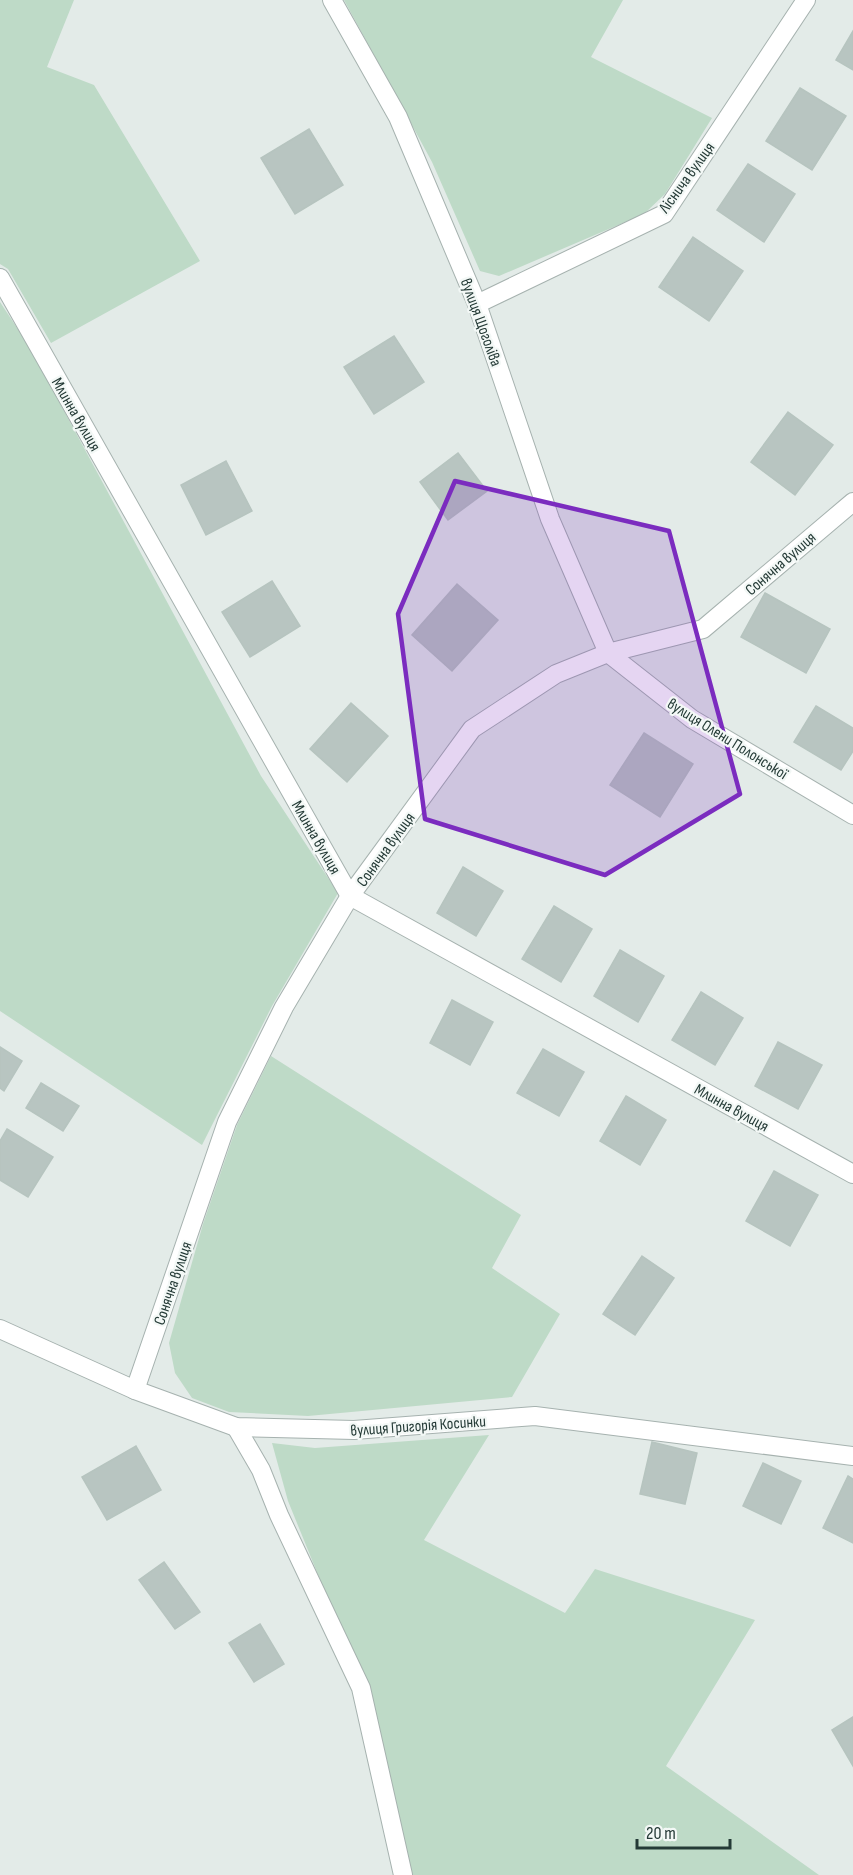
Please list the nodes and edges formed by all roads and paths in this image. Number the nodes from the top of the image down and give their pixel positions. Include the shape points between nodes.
1 (332, 0) edge
2 (806, 0) edge
3 (0, 278) edge
4 (477, 304) junction
5 (853, 502) edge
6 (608, 654) junction
7 (853, 815) edge
8 (350, 896) junction
9 (853, 1174) edge
10 (0, 1329) edge
11 (135, 1390) junction
12 (236, 1427) junction
13 (853, 1456) edge
14 (403, 1875) edge

1 - 4 street, вулиця Щоголіва via 398,117
2 - 4 street, Ліснича вулиця via 664,214
3 - 8 street, Млинна вулиця
4 - 6 street, вулиця Щоголіва via 550,519
5 - 6 street, Сонячна вулиця via 704,628
6 - 7 street, вулиця Олени Полонської via 692,719
6 - 8 street, Сонячна вулиця via 556,674 472,729
8 - 9 street, Млинна вулиця
8 - 11 street, Сонячна вулиця via 284,1007 227,1122
10 - 11 street, вулиця Григорія Косинки
11 - 12 street, вулиця Григорія Косинки
12 - 13 street, вулиця Григорія Косинки via 354,1430 535,1416
12 - 14 street via 261,1470 361,1688

